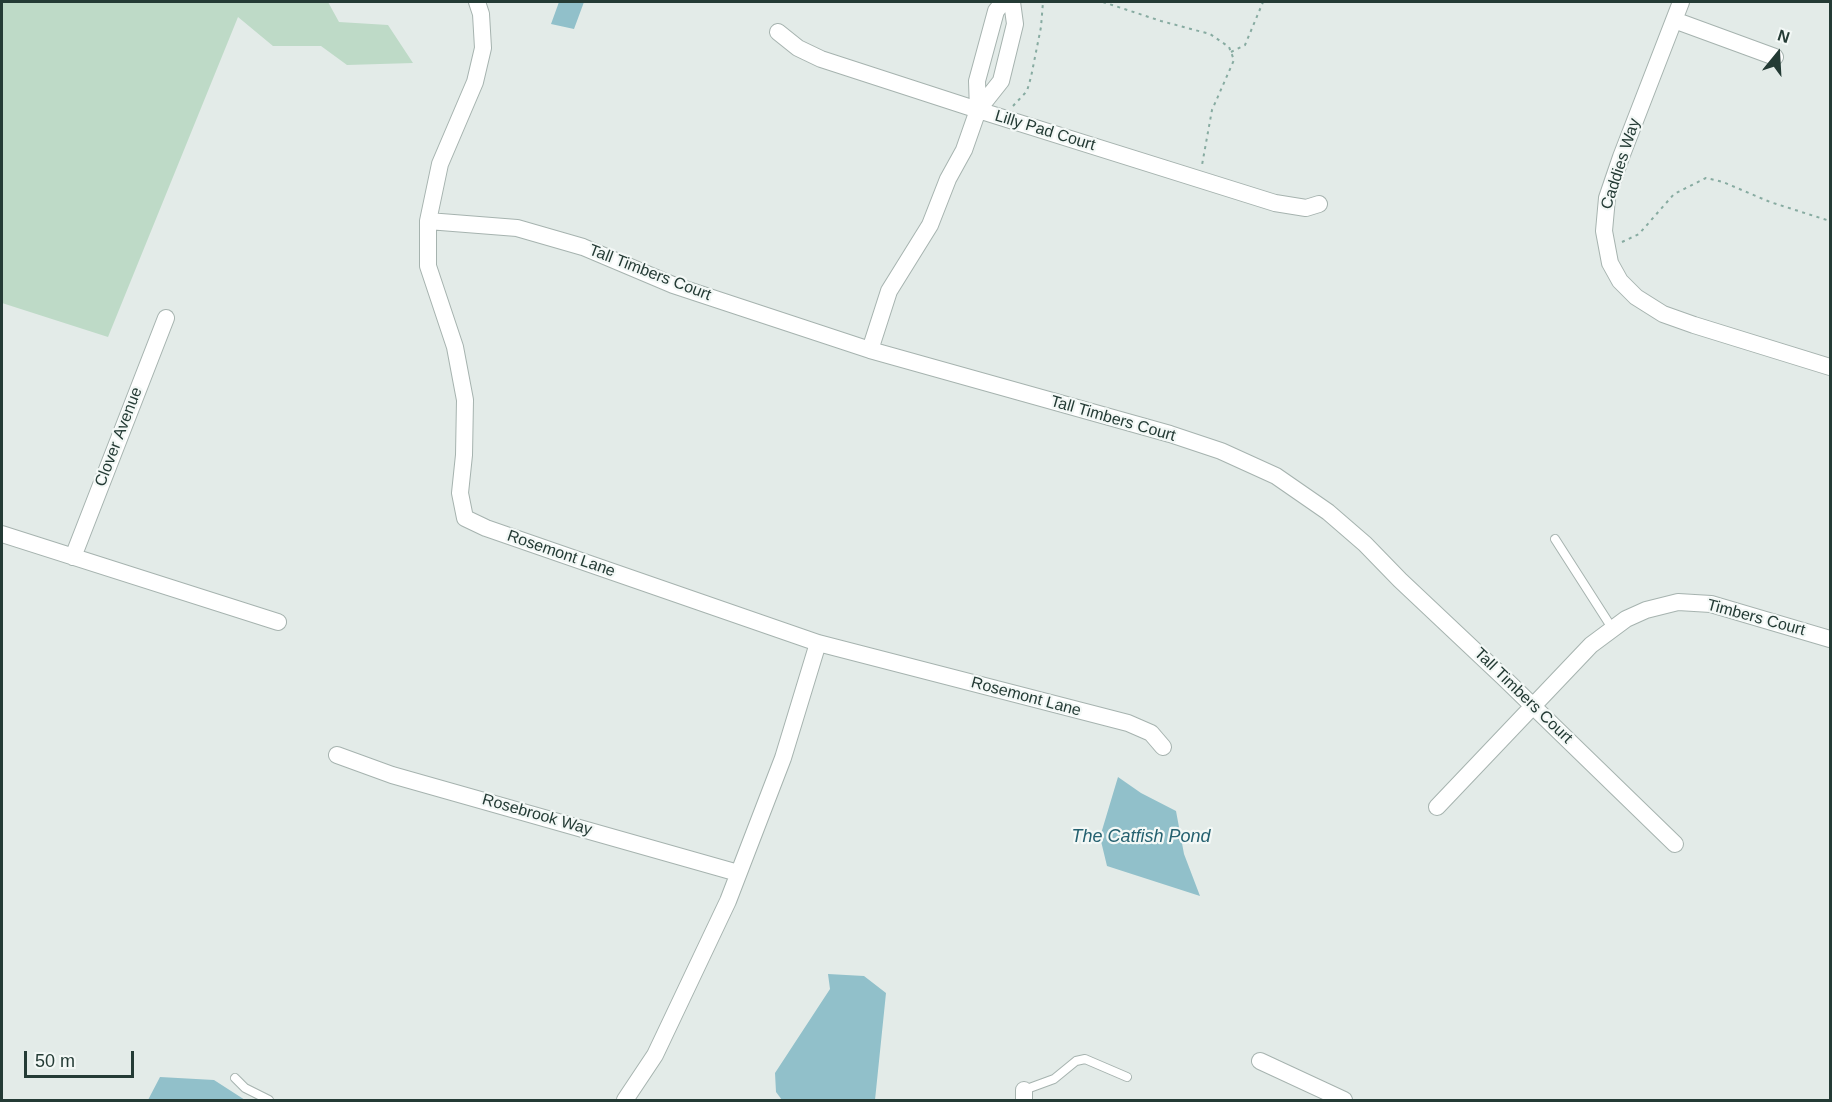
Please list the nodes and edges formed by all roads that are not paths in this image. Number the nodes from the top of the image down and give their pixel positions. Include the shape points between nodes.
1 (477, 2) edge
2 (1003, 2) edge
3 (1012, 2) edge
4 (1681, 2) edge
5 (1674, 20) junction
6 (778, 32) dead end
7 (1775, 57) dead end
8 (978, 110) junction
9 (1319, 204) dead end
10 (428, 221) junction
11 (166, 318) dead end
12 (870, 350) junction
13 (1830, 367) edge
14 (2, 534) edge
15 (1555, 539) dead end
16 (73, 557) junction
17 (278, 621) dead end
18 (1612, 628) junction
19 (1830, 639) edge
20 (818, 643) junction
21 (1533, 706) junction
22 (1163, 747) dead end
23 (337, 755) dead end
24 (1437, 807) dead end
25 (1675, 844) dead end
26 (738, 873) junction
27 (1260, 1061) dead end
28 (1127, 1077) dead end
29 (235, 1078) dead end
30 (1024, 1095) edge
31 (1319, 1095) edge
32 (269, 1101) edge
33 (625, 1101) edge
34 (1344, 1101) edge

1 - 10 street, Rosemont Lane via 483,48 475,82 440,164
2 - 8 street via 996,11 977,81
3 - 8 street via 1016,24 1001,81
4 - 5 street, Caddies Way
5 - 7 street
5 - 13 street, Caddies Way via 1607,198 1604,231 1610,262 1620,282 1663,314
6 - 8 street, Lilly Pad Court via 821,59
8 - 9 street, Lilly Pad Court via 1275,204 1306,208
8 - 12 street via 930,225 889,291
10 - 12 street, Tall Timbers Court via 517,228 583,247 673,285
10 - 20 street, Rosemont Lane via 428,266 455,347 465,400 460,493 465,518
11 - 16 street, Clover Avenue
12 - 21 street, Tall Timbers Court via 1170,435 1221,451 1276,476 1365,544
14 - 16 street
15 - 18 lane
16 - 17 street
18 - 19 street, Timbers Court via 1646,609 1689,602 1711,604
18 - 21 street, Timbers Court
20 - 22 street, Rosemont Lane via 1128,723 1151,733
20 - 26 street via 783,758
21 - 24 street, Timbers Court
21 - 25 street, Tall Timbers Court
23 - 26 street, Rosebrook Way via 392,775
26 - 33 street via 656,1055
27 - 31 street
28 - 30 lane via 1085,1059
29 - 32 lane
31 - 34 street

